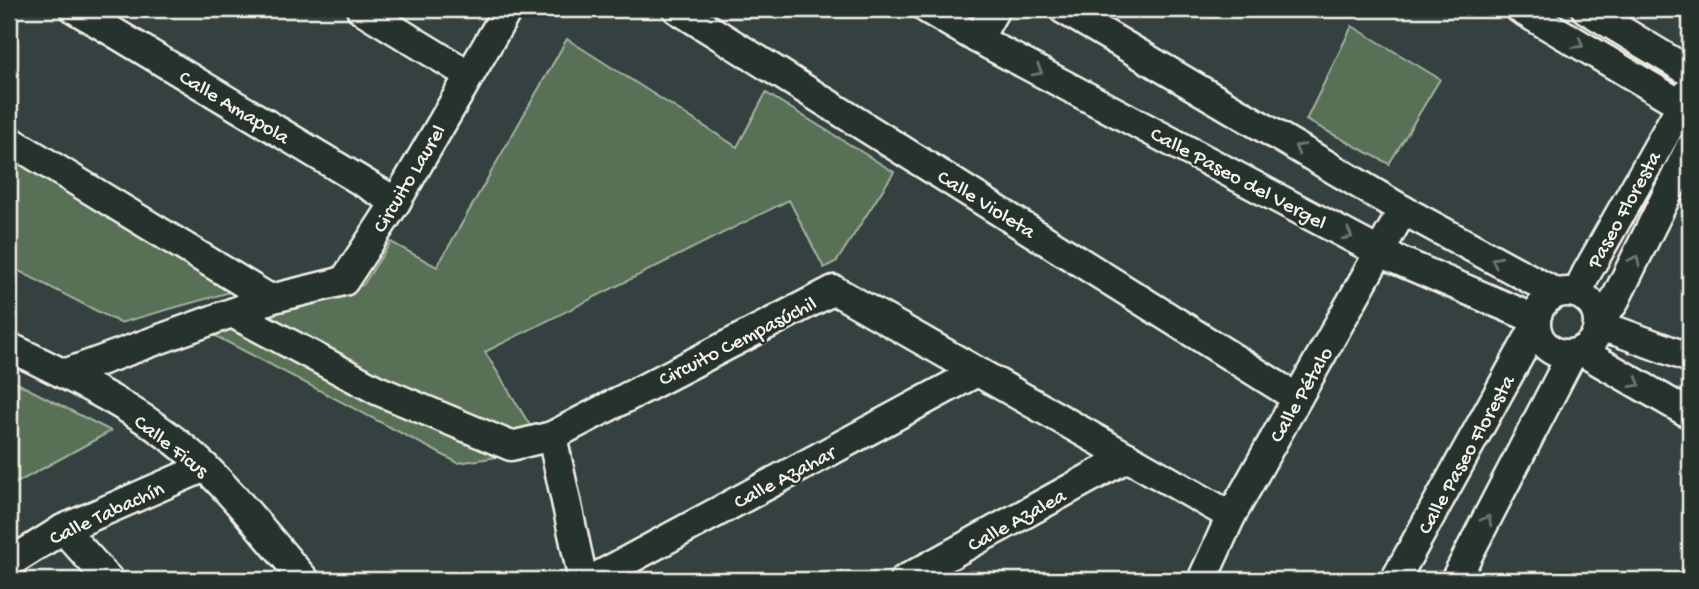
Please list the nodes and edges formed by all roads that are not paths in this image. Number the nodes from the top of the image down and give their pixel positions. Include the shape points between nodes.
1 (75, 9) edge
2 (361, 9) edge
3 (508, 9) edge
4 (677, 9) edge
5 (928, 9) edge
6 (995, 9) edge
7 (1063, 9) edge
8 (1520, 9) edge
9 (1586, 9) edge
10 (978, 39) junction
11 (1690, 72) edge
12 (469, 75) junction
13 (1686, 97) edge
14 (9, 140) edge
15 (1690, 148) edge
16 (396, 202) junction
17 (1403, 210) junction
18 (1381, 253) junction
19 (1567, 293) junction
20 (270, 299) junction
21 (232, 313) junction
22 (1598, 322) junction
23 (1535, 323) junction
24 (9, 348) edge
25 (1577, 353) junction
26 (1690, 358) edge
27 (978, 372) junction
28 (64, 374) junction
29 (1297, 398) junction
30 (1690, 414) edge
31 (552, 436) junction
32 (1128, 457) junction
33 (205, 467) junction
34 (1230, 516) junction
35 (63, 528) junction
36 (9, 563) edge
37 (108, 580) edge
38 (305, 580) edge
39 (583, 580) edge
40 (591, 580) edge
41 (904, 580) edge
42 (1202, 580) edge
43 (1395, 580) edge
44 (1455, 580) edge

1 - 16 street, Calle Amapola
2 - 12 street
3 - 12 street, Circuito Laurel
4 - 29 street, Calle Violeta
5 - 10 street, Calle Paseo del Vergel
6 - 10 street
17 -> 7 street
8 -> 13 street
9 - 11 street
10 -> 18 street, Calle Paseo del Vergel
12 - 16 street, Circuito Laurel
13 - 19 street, Paseo Floresta via 1586,274
14 - 20 street
22 -> 15 street, Paseo Floresta via 1613,303
16 - 20 street, Circuito Laurel via 344,281
17 - 18 street, Calle Pétalo
19 -> 17 street
18 - 23 street, Calle Paseo del Vergel
18 - 29 street, Calle Pétalo
19 - 22 street via 1587,299
19 - 23 street via 1539,306
20 - 21 street, Circuito Laurel
21 - 28 street, Circuito Laurel
21 - 31 street via 377,390 511,446
22 - 25 street via 1595,337
22 - 26 street
23 - 25 street via 1544,345 1553,352
23 - 43 street, Calle Paseo Floresta
24 - 28 street, Calle Ficus
25 -> 30 street
44 -> 25 street
27 - 31 street, Circuito Cempasúchil via 834,290
27 - 32 street, Circuito Cempasúchil
27 - 40 street, Calle Azahar
28 - 33 street, Calle Ficus via 154,426
29 - 34 street, Calle Pétalo
31 - 39 street
32 - 34 street, Circuito Cempasúchil
32 - 41 street, Calle Azalea
33 - 35 street, Calle Tabachín
33 - 38 street, Calle Ficus
34 - 42 street, Calle Pétalo
35 - 36 street, Calle Tabachín
35 - 37 street

